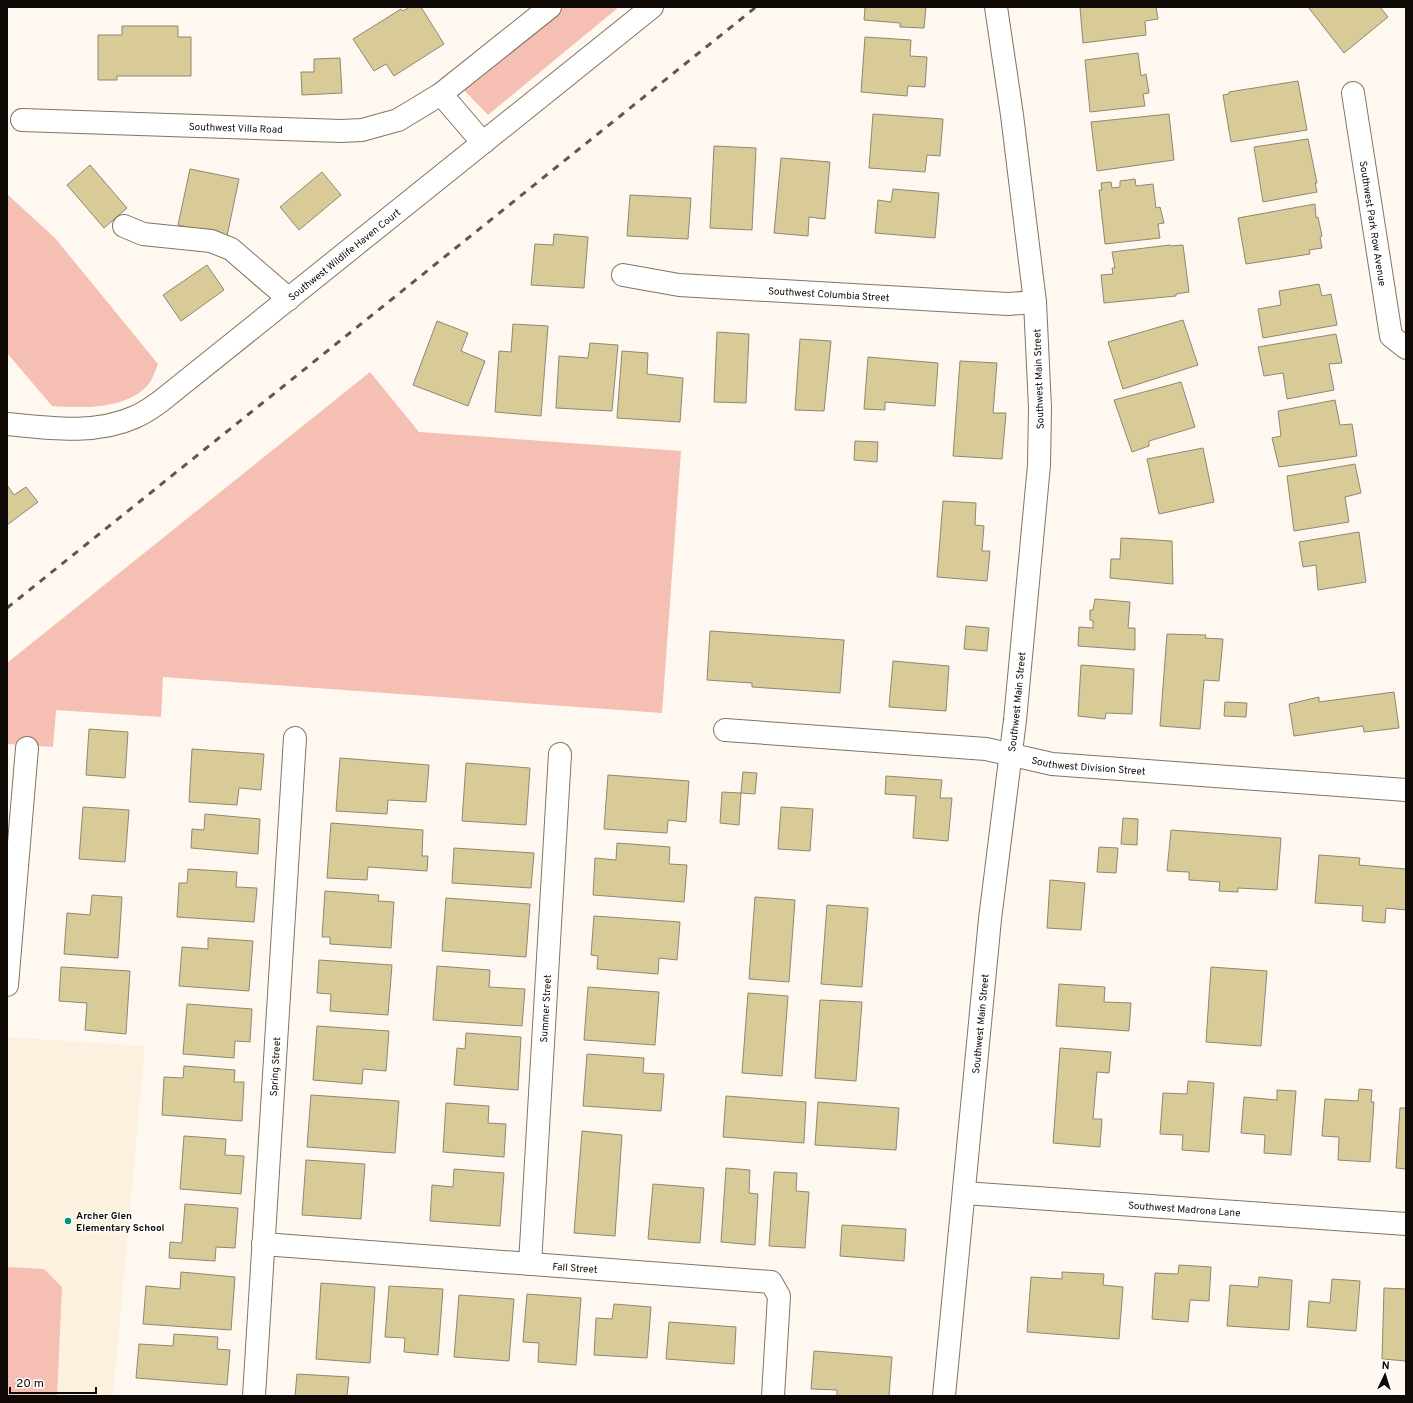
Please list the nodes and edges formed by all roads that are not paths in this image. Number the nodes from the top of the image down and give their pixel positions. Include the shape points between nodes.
1 (550, 7) edge
2 (652, 7) edge
3 (996, 7) edge
4 (1353, 93) dead end
5 (441, 94) junction
6 (22, 120) dead end
7 (482, 143) junction
8 (124, 226) dead end
9 (623, 275) dead end
10 (289, 299) junction
11 (1035, 302) junction
12 (1406, 348) edge
13 (7, 424) edge
14 (725, 730) dead end
15 (295, 738) dead end
16 (27, 748) dead end
17 (560, 754) dead end
18 (1011, 755) junction
19 (1406, 790) edge
20 (10, 915) edge
21 (7, 985) edge
22 (964, 1193) junction
23 (1406, 1224) edge
24 (263, 1244) junction
25 (530, 1264) junction
26 (254, 1396) edge
27 (773, 1396) edge
28 (944, 1396) edge

1 - 5 street, Southwest Villa Road
2 - 7 street, Southwest Wildlife Haven Court
3 - 11 street, Southwest Main Street
4 - 12 street, Southwest Park Row Avenue via 1391,336
5 - 6 street, Southwest Villa Road via 398,120 362,130
5 - 7 street
7 - 10 street, Southwest Wildlife Haven Court
8 - 10 street via 143,234 211,241 231,249
9 - 11 street, Southwest Columbia Street via 679,285 1008,304
10 - 13 street, Southwest Wildlife Haven Court via 161,402 134,417 86,429
11 - 18 street, Southwest Main Street via 1040,408 1039,465
14 - 18 street, Southwest Division Street via 986,749
15 - 24 street, Spring Street
16 - 20 street
17 - 25 street, Summer Street
18 - 19 street, Southwest Division Street via 1052,764
18 - 22 street, Southwest Main Street via 990,919
20 - 21 street
22 - 23 street, Southwest Madrona Lane
22 - 28 street, Southwest Main Street
24 - 25 street, Fall Street
24 - 26 street, Spring Street
25 - 27 street, Fall Street via 771,1282 779,1296

